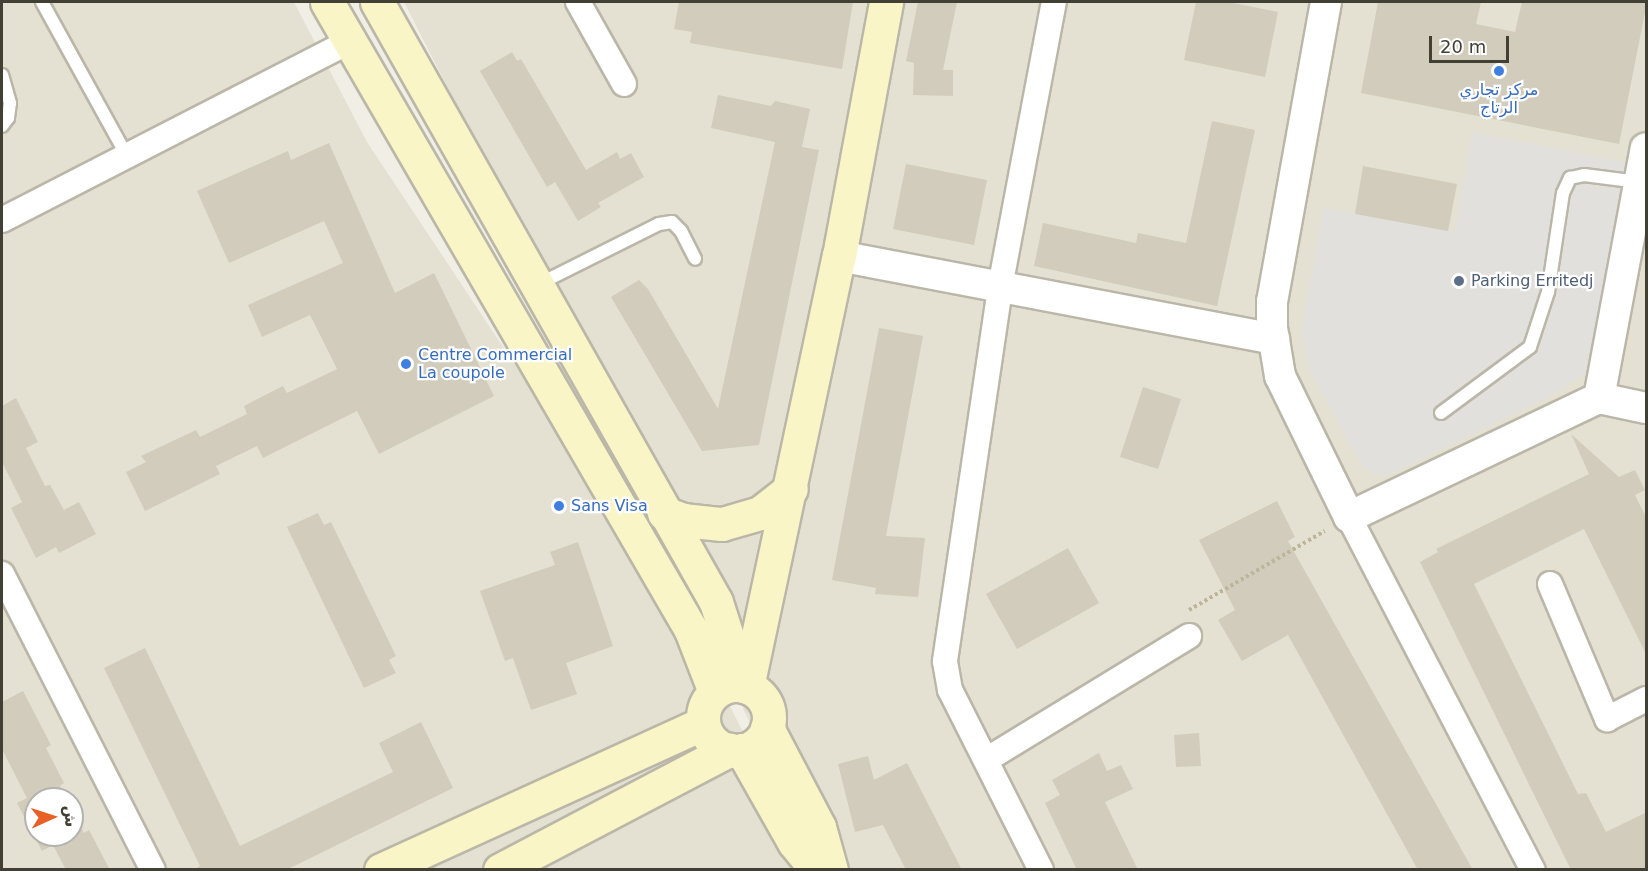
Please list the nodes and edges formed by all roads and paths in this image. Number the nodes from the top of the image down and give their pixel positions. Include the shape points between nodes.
1 (42, 2) edge
2 (327, 2) edge
3 (377, 2) edge
4 (578, 2) edge
5 (886, 2) edge
6 (1054, 2) edge
7 (1326, 2) edge
8 (349, 42) junction
9 (2, 75) edge
10 (624, 84) dead end
11 (2, 126) edge
12 (1647, 148) edge
13 (127, 156) junction
14 (1640, 182) junction
15 (2, 220) edge
16 (839, 256) junction
17 (695, 259) dead end
18 (536, 285) junction
19 (1000, 287) junction
20 (1274, 339) junction
21 (1599, 398) junction
22 (1647, 408) edge
23 (1441, 413) dead end
24 (791, 489) junction
25 (664, 513) junction
26 (1349, 517) junction
27 (2, 574) edge
28 (1550, 585) dead end
29 (1189, 636) joint
30 (735, 688) junction
31 (1647, 699) edge
32 (703, 723) junction
33 (767, 728) junction
34 (735, 750) junction
35 (986, 760) junction
36 (153, 870) edge
37 (381, 870) edge
38 (501, 870) edge
39 (817, 870) edge
40 (831, 870) edge
41 (1041, 870) edge
42 (1533, 870) edge

1 - 13 lane
2 - 8 main road
3 - 18 main road
4 - 10 street
5 - 16 main road
6 - 19 street
7 - 20 street via 1272,301
8 - 13 street
8 - 30 main road via 691,630
9 - 11 lane via 10,103 8,118
12 - 14 street
13 - 15 street
14 - 21 street
14 - 23 lane via 1584,175 1570,178 1563,193 1548,292 1530,347
16 - 19 street
16 - 24 main road
17 - 18 lane via 672,222 658,224
18 - 25 main road
19 - 20 street
19 - 35 street via 945,662 950,690
20 - 26 street via 1280,376
21 - 22 street
21 - 26 street
24 - 25 main road via 760,513 722,524 692,522
24 - 30 main road
25 - 30 main road via 722,615
26 - 29 path via 1185,612
26 - 42 street
27 - 36 street
28 - 31 street via 1607,719
29 - 35 street
30 - 32 main road via 705,706
30 - 33 main road via 765,704
32 - 34 main road via 715,744
32 - 37 main road
33 - 34 main road via 758,743
33 - 40 main road via 819,827
34 - 38 main road
34 - 39 main road via 794,843
35 - 41 street

